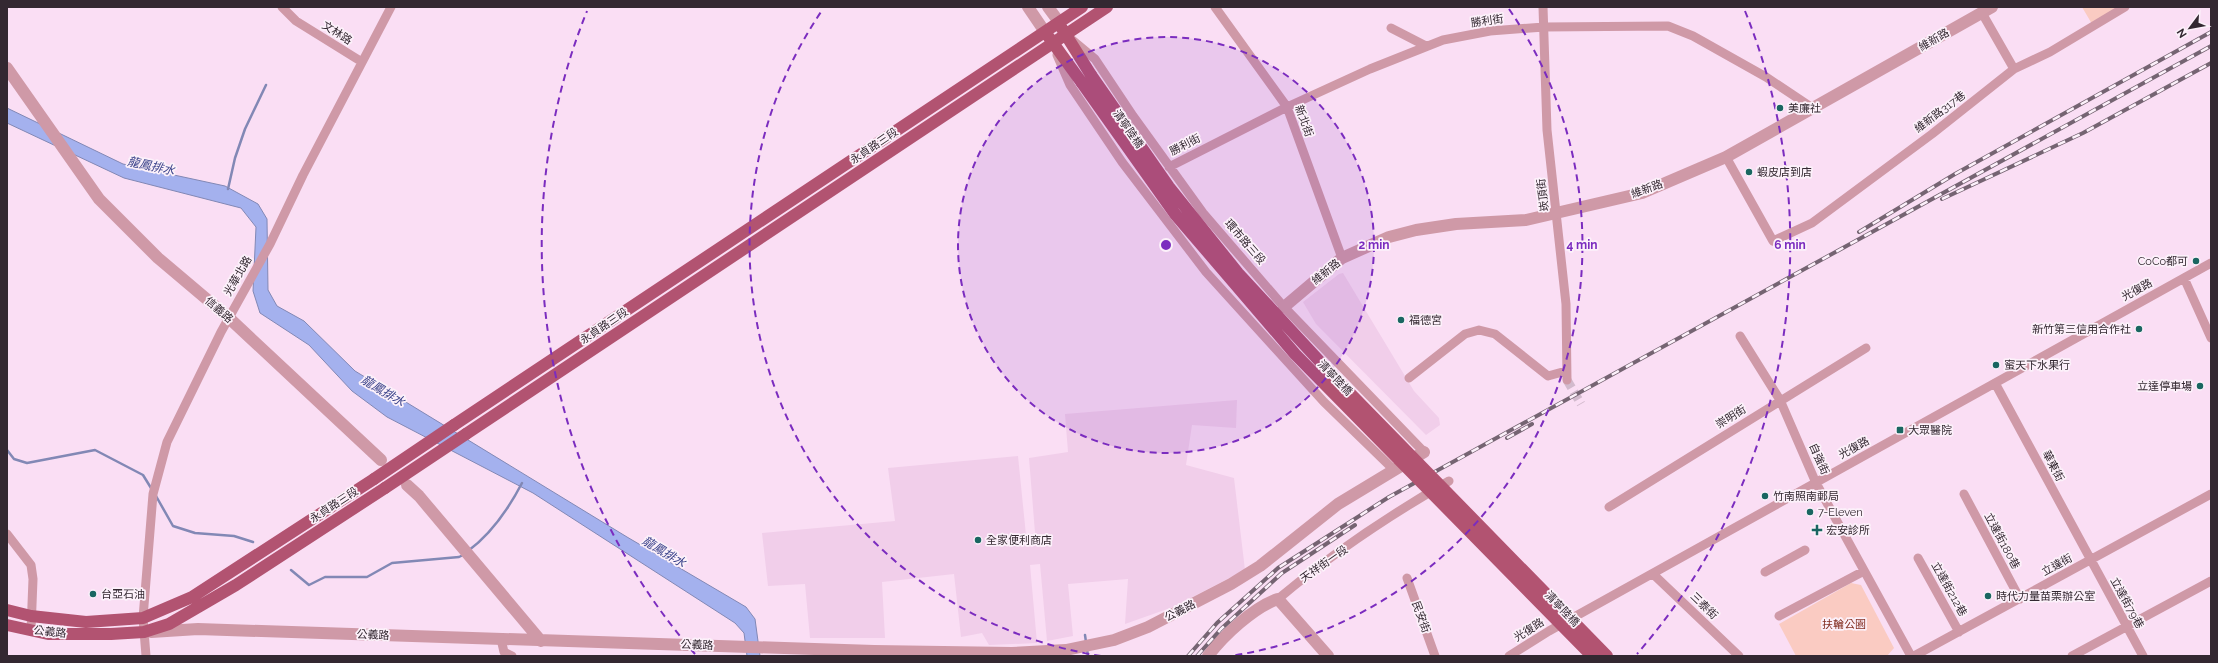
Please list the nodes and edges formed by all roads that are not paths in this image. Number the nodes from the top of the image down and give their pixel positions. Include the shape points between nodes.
1 (282, 7) edge
2 (391, 7) edge
3 (1028, 7) edge
4 (1048, 7) edge
5 (1082, 7) edge
6 (1107, 7) edge
7 (1215, 7) edge
8 (1543, 7) edge
9 (2125, 7) edge
10 (1987, 10) edge
11 (1058, 22) junction
12 (1544, 27) junction
13 (1391, 28) dead end
14 (1045, 32) junction
15 (1065, 34) junction
16 (1052, 42) junction
17 (1426, 46) junction
18 (362, 62) junction
19 (7, 68) edge
20 (2014, 69) junction
21 (1087, 79) junction
22 (1287, 107) junction
23 (1814, 109) junction
24 (1726, 157) junction
25 (1169, 167) junction
26 (1557, 214) junction
27 (1342, 258) junction
28 (2211, 263) edge
29 (1258, 276) junction
30 (2184, 278) junction
31 (1232, 300) junction
32 (1284, 307) junction
33 (228, 318) junction
34 (1740, 336) dead end
35 (2211, 338) edge
36 (1866, 348) dead end
37 (1409, 378) dead end
38 (1995, 383) junction
39 (1780, 400) junction
40 (1424, 452) joint
41 (381, 460) dead end
42 (1393, 469) junction
43 (1449, 481) dead end
44 (1816, 483) junction
45 (407, 485) dead end
46 (1964, 494) dead end
47 (2211, 494) edge
48 (1609, 507) dead end
49 (7, 534) edge
50 (1805, 550) dead end
51 (1918, 558) dead end
52 (2090, 560) junction
53 (1864, 571) junction
54 (1765, 572) dead end
55 (1653, 574) junction
56 (1407, 578) dead end
57 (2211, 580) edge
58 (2020, 598) junction
59 (1278, 599) junction
60 (7, 610) edge
61 (31, 616) junction
62 (1779, 616) dead end
63 (143, 618) junction
64 (7, 625) edge
65 (2126, 627) junction
66 (31, 630) junction
67 (144, 632) junction
68 (1958, 632) junction
69 (501, 639) junction
70 (541, 641) junction
71 (146, 656) edge
72 (512, 656) edge
73 (1208, 656) edge
74 (1328, 656) edge
75 (1435, 656) edge
76 (1509, 656) edge
77 (1592, 656) edge
78 (1607, 656) edge
79 (1739, 656) edge
80 (1912, 656) edge
81 (2072, 656) edge
82 (2143, 656) edge

1 - 18 street, 文林路 via 296,21
2 - 18 street, 光華北路
3 - 14 street
4 - 11 street
5 - 11 main road, 永貞路三段
6 - 15 main road, 永貞路三段
7 - 22 street, 新北街
8 - 12 street, 崁頂街
9 - 20 street, 維新路317巷 via 2050,52
10 - 20 street
10 - 23 street, 維新路
11 - 14 main road, 永貞路三段
11 - 15 main road
12 - 17 street, 勝利街 via 1490,31
12 - 23 street, 勝利街 via 1668,26 1692,36 1766,77
12 - 26 street, 崁頂街 via 1547,130
13 - 17 street
14 - 16 main road
14 - 63 main road, 永貞路三段, bridge via 374,479 192,597
15 - 16 main road, 永貞路三段
15 - 21 main road
15 - 25 street, 環市路三段 via 1095,59
16 - 21 main road
16 - 31 street via 1070,85 1122,162 1206,272
16 - 67 main road, 永貞路三段, bridge via 385,488 195,610 169,624
17 - 22 street, 勝利街
18 - 33 street, 光華北路 via 270,244
19 - 33 street, 信義路 via 99,199 158,258
20 - 24 street, 維新路317巷 via 1812,223 1773,242
21 - 77 main road, 清寧陸橋, bridge via 1175,214 1237,289 1295,354
21 - 78 main road, 清寧陸橋, bridge via 1169,187 1244,279 1336,379
22 - 25 street, 勝利街
22 - 27 street, 新北街
23 - 24 street, 維新路
24 - 26 street, 維新路 via 1642,193
25 - 29 street, 環市路三段
26 - 27 street, 維新路 via 1526,220 1456,224 1416,230 1389,237
26 - 37 street, 崁頂街 via 1566,304 1567,375 1548,376 1495,334 1479,330 1465,334
27 - 32 street, 維新路
28 - 30 street, 光復路
29 - 31 street
29 - 32 street, 環市路三段
30 - 35 street
30 - 38 street, 光復路
31 - 42 street via 1324,402
32 - 40 street, 環市路三段
33 - 41 street, 信義路
33 - 63 street, 光華北路 via 167,442 153,494
34 - 39 street, 自強街
36 - 39 street, 崇明街
38 - 44 street, 光復路
38 - 52 street, 華東街
39 - 44 street, 自強街
39 - 48 street, 崇明街
40 - 42 street, 公義路
42 - 70 street, 公義路 via 1319,518 1260,566 1231,584 1148,627 1095,645 1012,653
43 - 59 street, 天祥街一段 via 1304,577
44 - 53 street, 自強街
44 - 55 street, 光復路
45 - 70 street
46 - 58 street, 立達街180巷
47 - 52 street, 立達街
49 - 61 street via 31,566
50 - 54 street
51 - 68 street, 立達街212巷
52 - 58 street, 立達街
52 - 65 street, 立達街79巷
53 - 62 street
53 - 80 street, 自強街
55 - 76 street, 光復路
55 - 79 street, 三泰街
56 - 75 street, 民安街
57 - 65 street
58 - 68 street, 立達街
59 - 73 street, 天祥街一段 via 1252,612
59 - 74 street
60 - 61 main road, 公義路
61 - 63 main road, 公義路 via 86,622
61 - 66 street
63 - 67 street, 光華北路
64 - 66 main road, 公義路
65 - 81 street
65 - 82 street, 立達街79巷
66 - 67 main road, 公義路 via 48,634
67 - 69 street, 公義路 via 198,629
67 - 71 street, 光華北路
68 - 80 street, 立達街
69 - 70 street, 公義路
69 - 72 street via 504,652

